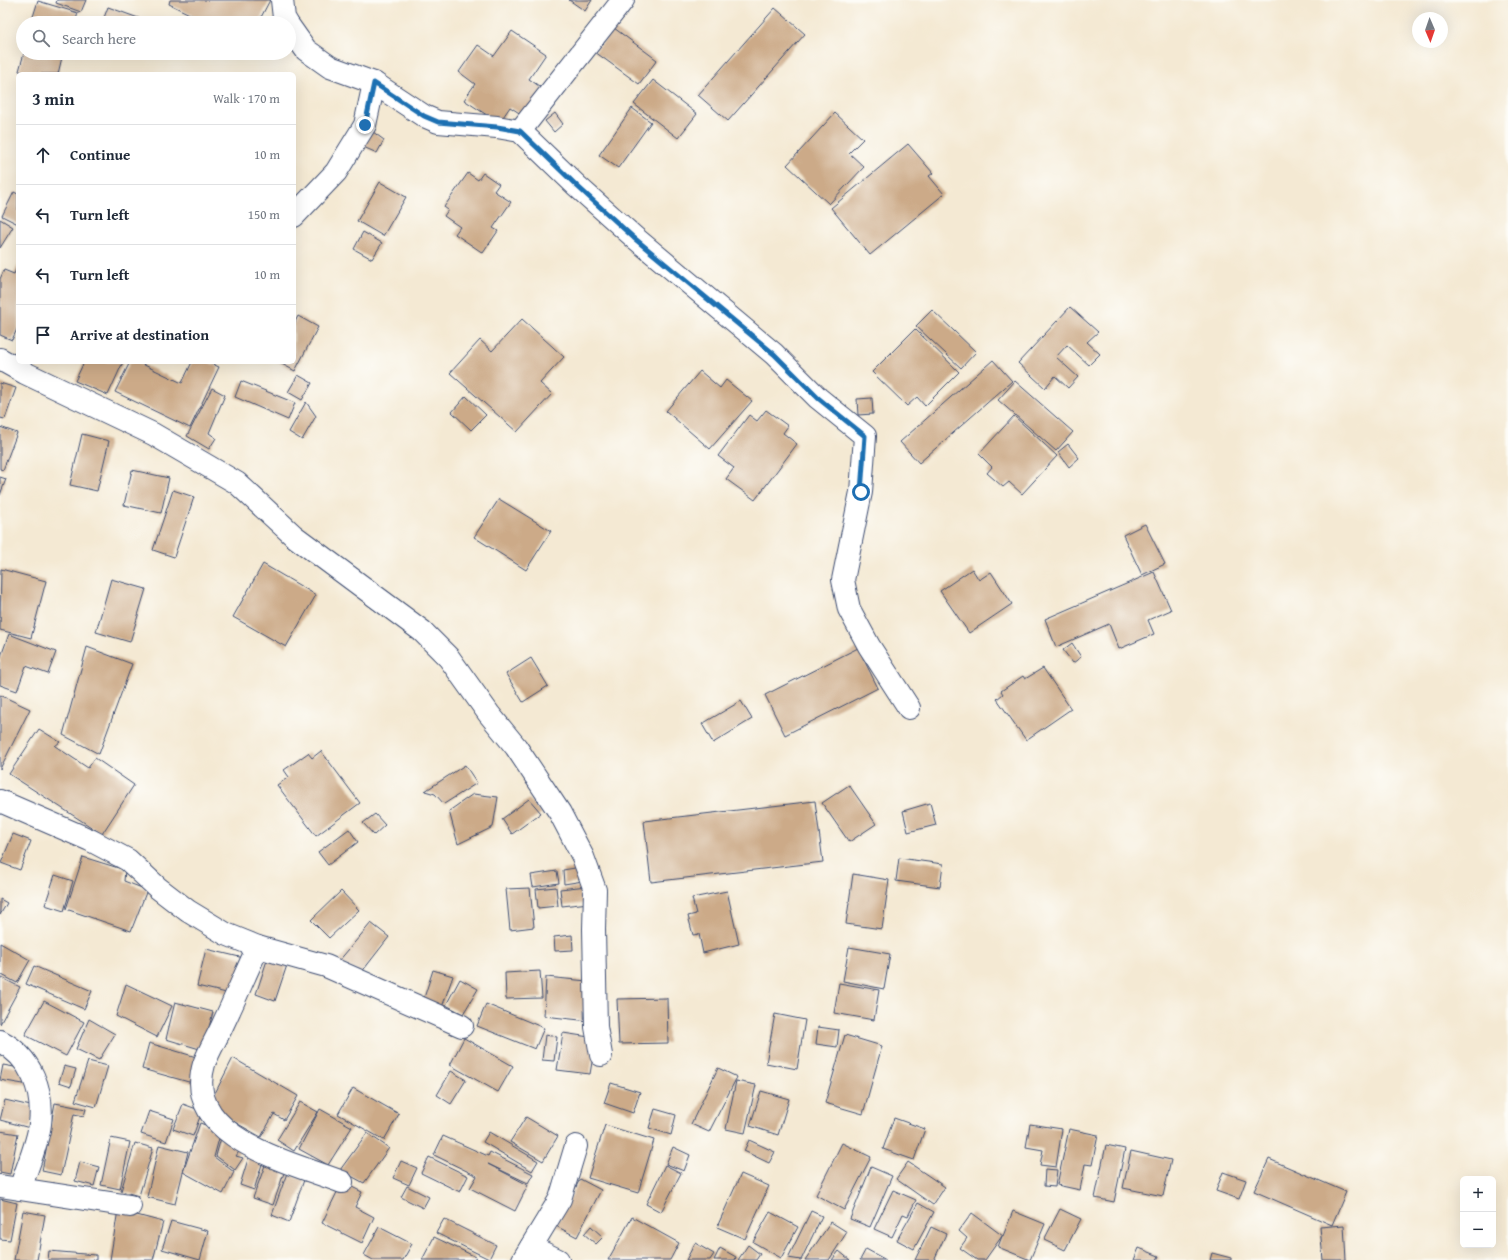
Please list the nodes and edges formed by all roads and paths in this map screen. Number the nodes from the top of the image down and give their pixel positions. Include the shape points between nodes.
1 (282, 0) edge
2 (623, 0) edge
3 (284, 16) edge
4 (296, 36) edge
5 (374, 83) junction
6 (520, 131) junction
7 (296, 214) edge
8 (0, 359) edge
9 (908, 708) dead end
10 (0, 801) edge
11 (258, 947) junction
12 (462, 1026) dead end
13 (0, 1041) edge
14 (601, 1055) dead end
15 (576, 1146) dead end
16 (342, 1182) dead end
17 (10, 1188) edge
18 (130, 1206) dead end
19 (527, 1253) edge
20 (558, 1260) edge

1 - 3 street
2 - 6 street
4 - 5 street via 306,50 330,67
5 - 6 street via 424,116 438,122
5 - 7 street via 365,125 336,172
6 - 9 street via 634,238 774,354 818,398 865,436 861,492 844,580 849,609
8 - 14 street via 153,434 237,483 294,536 422,631 449,658 516,747 560,813 583,858 595,890 596,1027
10 - 11 street via 90,840 128,860 188,911 226,934
11 - 12 street via 326,966
11 - 16 street via 204,1064 202,1090 206,1103 217,1120 233,1136 254,1148
13 - 17 street via 26,1061 40,1103 40,1125
15 - 19 street via 560,1199
17 - 18 street
19 - 20 street

